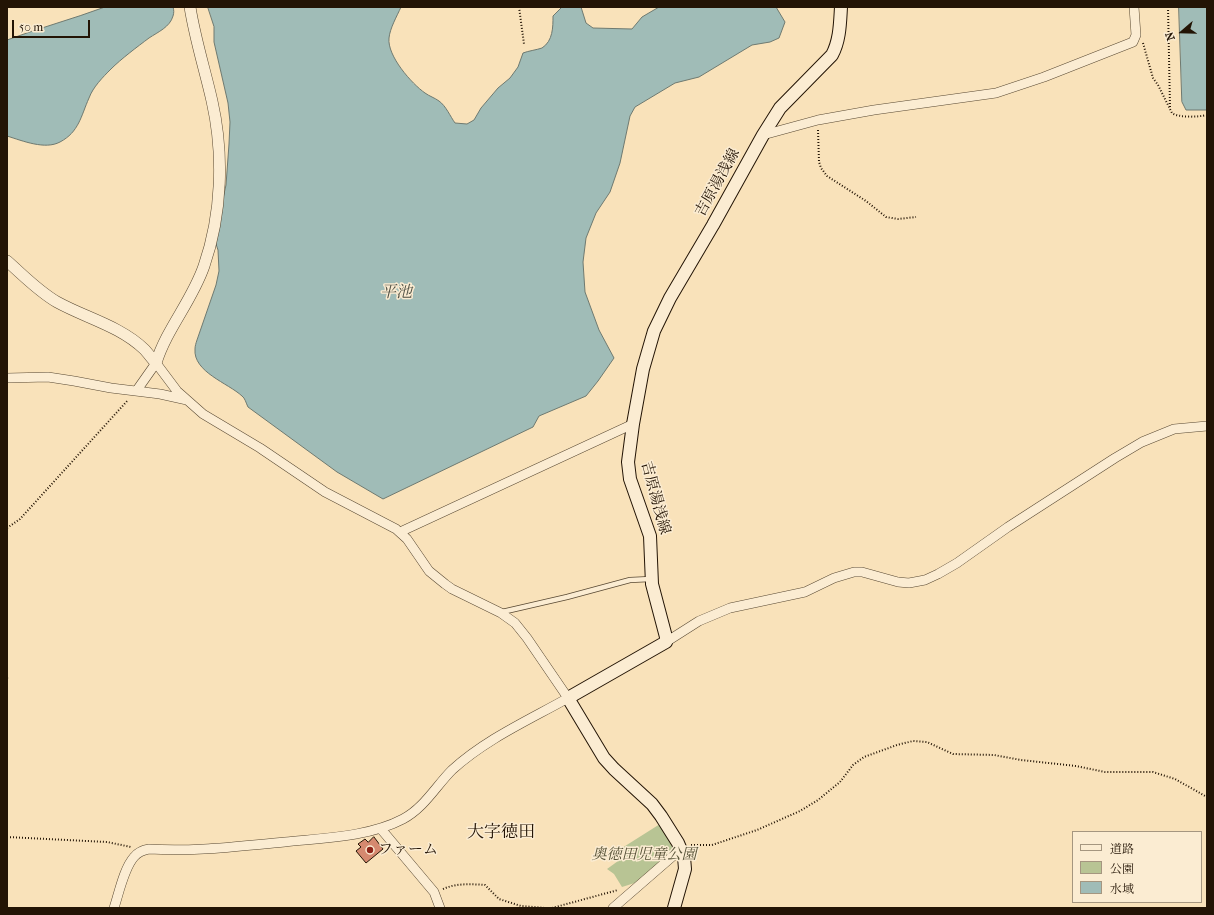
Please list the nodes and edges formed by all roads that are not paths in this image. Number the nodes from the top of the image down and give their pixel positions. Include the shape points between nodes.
1 (190, 7) edge
2 (841, 7) edge
3 (1134, 7) edge
4 (762, 135) junction
5 (7, 261) edge
6 (156, 363) junction
7 (7, 378) edge
8 (137, 390) junction
9 (187, 400) junction
10 (632, 424) junction
11 (1207, 426) edge
12 (400, 532) junction
13 (652, 579) junction
14 (501, 613) junction
15 (666, 642) junction
16 (568, 698) junction
17 (381, 829) junction
18 (679, 846) junction
19 (114, 908) edge
20 (440, 908) edge
21 (613, 908) edge
22 (674, 908) edge

1 - 6 street via 215,118 219,153 217,202 213,230 199,278 166,337
2 - 4 main road, 吉原湯浅線 via 840,30 832,55 780,108
3 - 4 street via 1136,34 1131,43 1044,77 996,93 818,120
4 - 10 main road, 吉原湯浅線 via 654,331 642,369
5 - 6 street via 49,297 125,335
6 - 8 street
6 - 9 street
7 - 8 street via 48,377
8 - 9 street
9 - 12 street via 203,414 260,448 325,492
10 - 12 street
10 - 13 main road, 吉原湯浅線 via 628,469 650,536
11 - 15 street via 1174,429 1142,442 1014,523 957,563 925,580 898,582 854,572 834,578 805,592 718,612
12 - 14 street via 429,571 441,581
13 - 14 lane via 630,580
13 - 15 main road, 吉原湯浅線
14 - 16 street via 521,630
15 - 16 main road
16 - 17 street via 480,749 452,770 425,802 405,819
16 - 18 main road via 604,758 652,804
17 - 19 street via 335,837 198,850 148,849 133,858
17 - 20 street via 434,892
18 - 21 street
18 - 22 main road via 684,857 685,869

